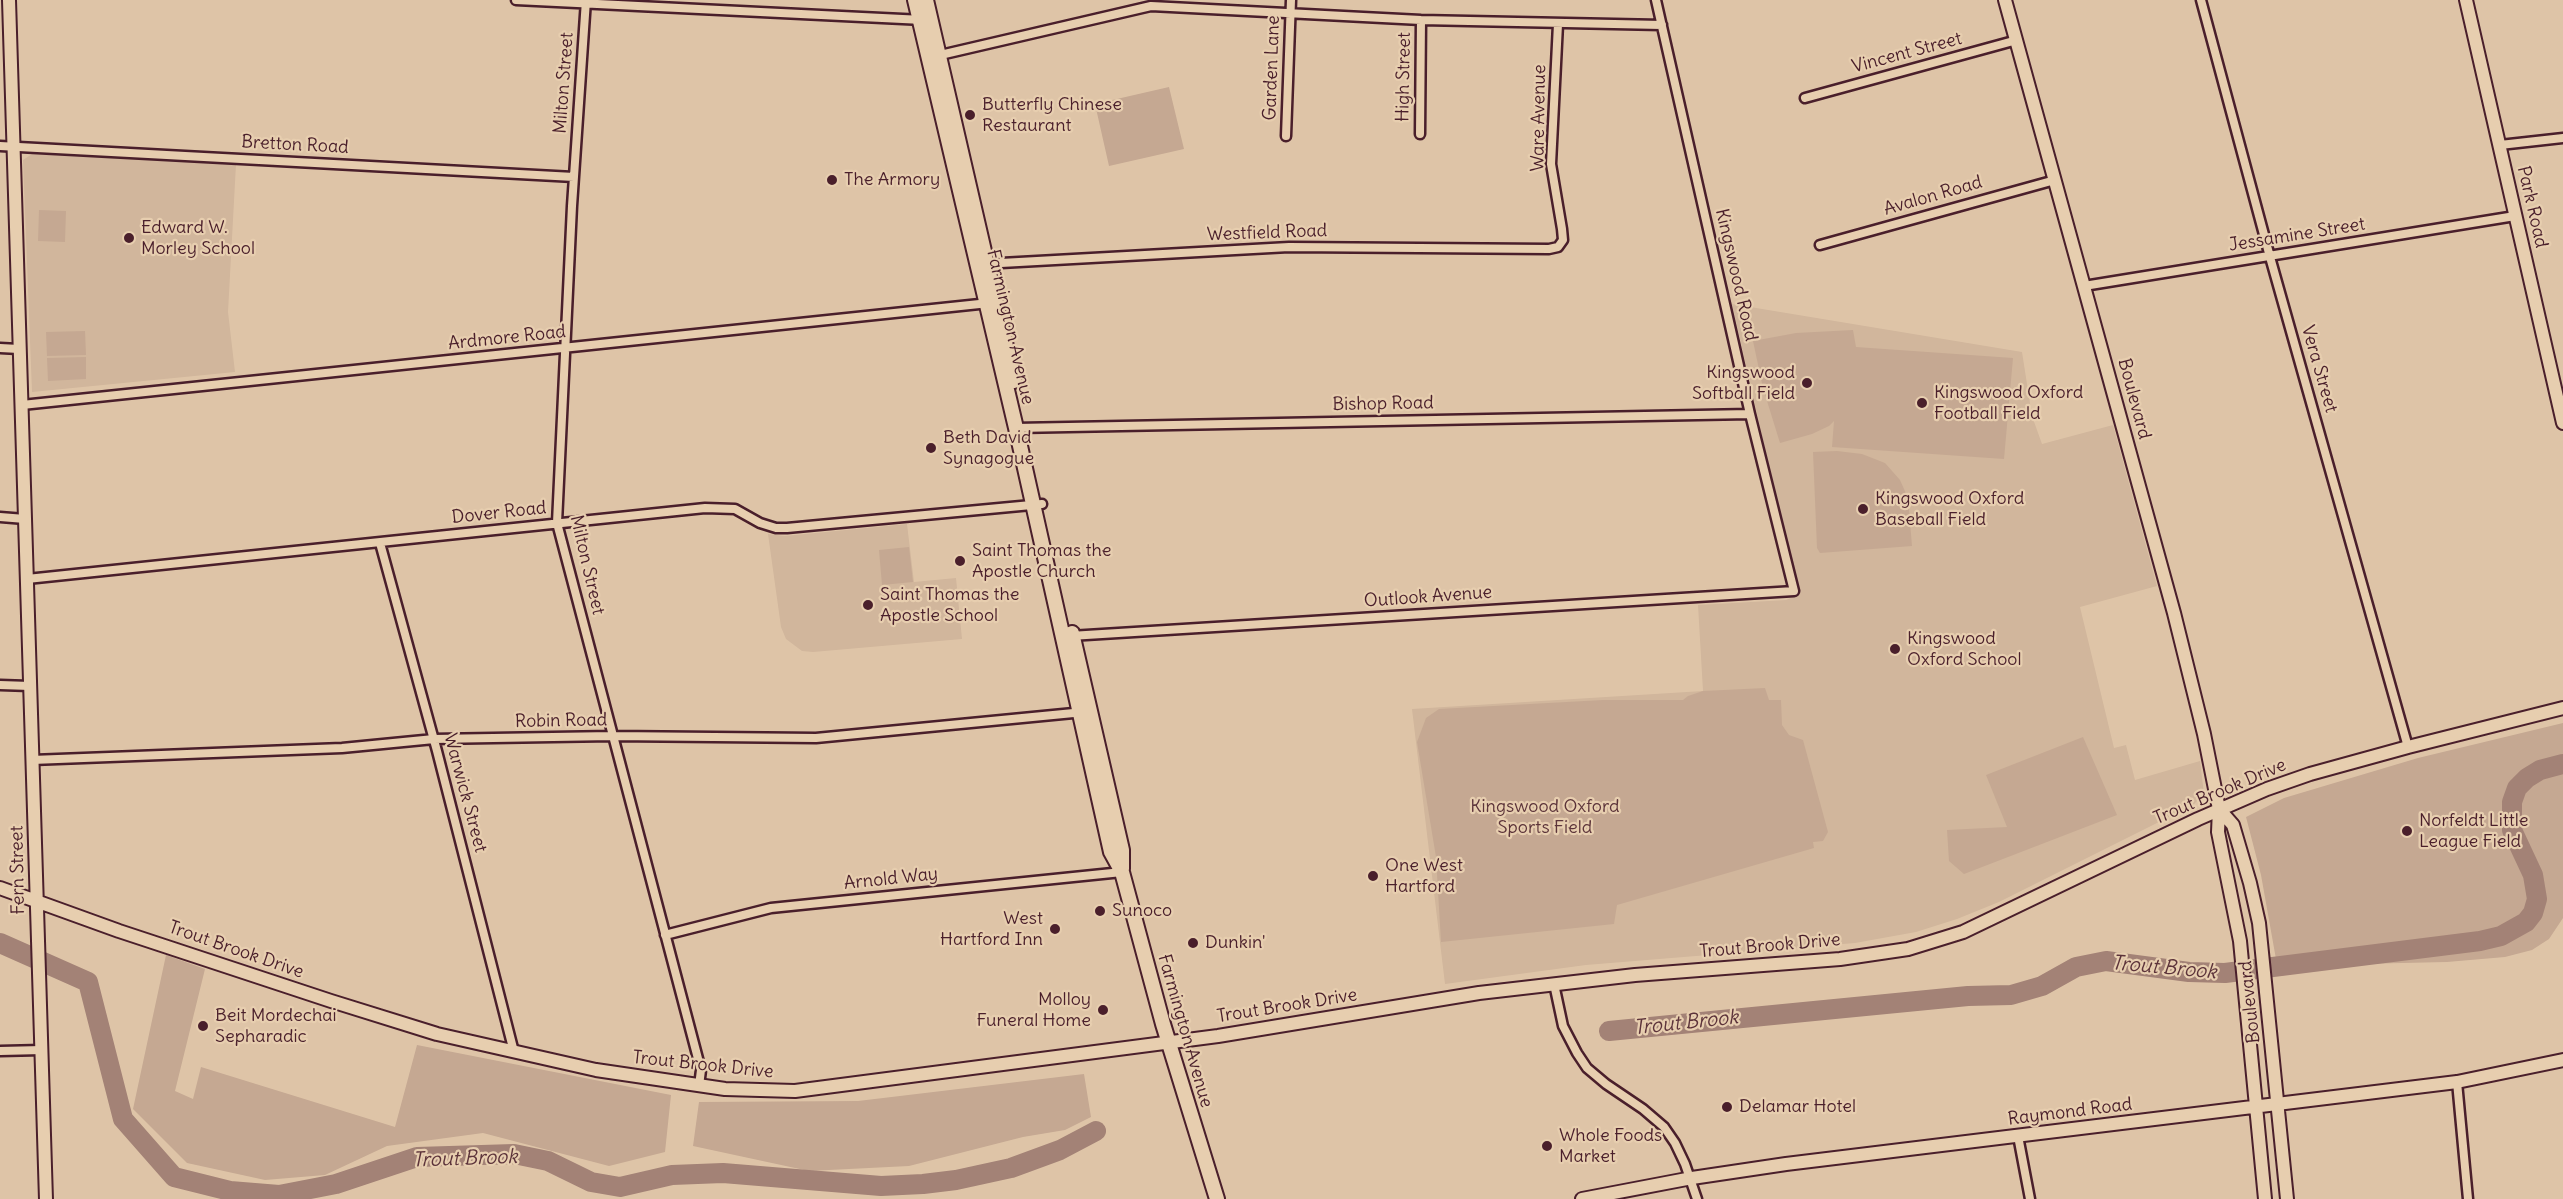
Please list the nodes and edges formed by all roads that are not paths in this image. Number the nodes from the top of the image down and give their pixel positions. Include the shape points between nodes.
1 (9, 0) edge
2 (516, 0) edge
3 (915, 0) edge
4 (926, 0) edge
5 (1291, 0) edge
6 (1656, 0) edge
7 (2005, 0) edge
8 (2201, 0) edge
9 (2466, 0) edge
10 (586, 2) edge
11 (1291, 13) junction
12 (925, 20) junction
13 (1421, 20) junction
14 (1558, 24) junction
15 (1662, 25) junction
16 (2017, 40) junction
17 (934, 56) junction
18 (1805, 98) dead end
19 (1420, 134) dead end
20 (1286, 136) dead end
21 (2563, 138) edge
22 (2500, 145) junction
23 (0, 146) edge
24 (14, 147) junction
25 (574, 177) junction
26 (2055, 180) junction
27 (2515, 216) junction
28 (1820, 245) dead end
29 (1558, 247) joint
30 (2270, 257) junction
31 (982, 264) junction
32 (2084, 286) junction
33 (990, 303) junction
34 (0, 348) edge
35 (19, 349) junction
36 (566, 349) junction
37 (22, 405) junction
38 (1750, 414) junction
39 (2563, 423) edge
40 (1020, 428) junction
41 (1037, 504) junction
42 (0, 517) edge
43 (25, 519) junction
44 (557, 523) junction
45 (380, 543) junction
46 (27, 579) junction
47 (1794, 591) joint
48 (1068, 637) junction
49 (0, 685) edge
50 (30, 686) junction
51 (2563, 708) edge
52 (1085, 711) junction
53 (612, 736) junction
54 (434, 739) junction
55 (2408, 747) junction
56 (32, 760) junction
57 (2219, 809) junction
58 (1122, 872) junction
59 (0, 888) edge
60 (37, 901) junction
61 (2259, 921) junction
62 (2237, 924) junction
63 (665, 935) junction
64 (1554, 984) junction
65 (1168, 1042) junction
66 (42, 1050) junction
67 (0, 1051) edge
68 (514, 1052) junction
69 (2563, 1060) edge
70 (2457, 1082) junction
71 (699, 1086) junction
72 (2277, 1104) junction
73 (2256, 1107) junction
74 (2018, 1136) junction
75 (1692, 1178) junction
76 (46, 1199) edge
77 (1217, 1199) edge
78 (1582, 1199) edge
79 (1696, 1199) edge
80 (2030, 1199) edge
81 (2265, 1199) edge
82 (2287, 1199) edge
83 (2468, 1199) edge

1 - 24 main road, Fern Street
2 - 10 street
3 - 12 main road, Farmington Avenue
4 - 12 main road, Farmington Avenue
5 - 11 street, Garden Lane
6 - 15 street, Kingswood Road
7 - 16 main road, Boulevard
8 - 30 street, Vera Street
9 - 22 main road, Park Road
10 - 12 street
10 - 25 street, Milton Street
11 - 13 street
11 - 17 street via 1151,6
11 - 20 street, Garden Lane
12 - 17 main road, Farmington Avenue
13 - 14 street
13 - 19 street, High Street
14 - 15 street
14 - 29 street, Ware Avenue via 1551,164 1563,240
15 - 38 street, Kingswood Road
16 - 18 street, Vincent Street
16 - 26 main road, Boulevard
17 - 31 main road, Farmington Avenue
21 - 22 street
22 - 27 main road, Park Road
23 - 24 street, Bretton Road
24 - 25 street, Bretton Road
24 - 35 main road, Fern Street
25 - 36 street, Milton Street
26 - 28 street, Avalon Road
26 - 32 main road, Boulevard
27 - 30 street, Jessamine Street
27 - 39 main road, Park Road
29 - 31 street, Westfield Road via 1289,247
30 - 32 street, Jessamine Street
30 - 55 street, Vera Street
31 - 33 main road, Farmington Avenue
32 - 57 main road, Boulevard via 2186,659
33 - 36 street, Ardmore Road
33 - 40 main road, Farmington Avenue
34 - 35 street
35 - 37 main road, Fern Street
36 - 37 street, Ardmore Road
36 - 44 street, Milton Street
37 - 43 main road, Fern Street
38 - 40 street, Bishop Road
38 - 47 street, Kingswood Road
40 - 41 main road, Farmington Avenue
41 - 44 street, Dover Road via 787,528 768,526 726,507
41 - 48 main road, Farmington Avenue
42 - 43 street
43 - 46 main road, Fern Street
44 - 45 street, Dover Road
44 - 53 street, Milton Street
45 - 46 street, Dover Road
45 - 54 street, Warwick Street
46 - 50 main road, Fern Street
47 - 48 street, Outlook Avenue
48 - 52 main road, Farmington Avenue
49 - 50 street
50 - 56 main road, Fern Street
51 - 55 main road, Trout Brook Drive
52 - 53 street, Robin Road via 816,738
52 - 58 main road, Farmington Avenue via 1111,852
53 - 54 street, Robin Road
53 - 63 street, Milton Street
54 - 56 street, Robin Road via 342,748
54 - 68 street, Warwick Street
55 - 57 main road, Trout Brook Drive via 2310,774
56 - 60 main road, Fern Street
57 - 61 main road, Boulevard via 2233,825
57 - 62 main road, Boulevard via 2218,832
57 - 64 main road, Trout Brook Drive via 1936,942 1851,958
58 - 63 street, Arnold Way via 771,908
58 - 65 main road, Farmington Avenue
59 - 60 main road, Trout Brook Drive
60 - 66 main road, Fern Street
60 - 68 main road, Trout Brook Drive via 331,1001 437,1034
61 - 62 main road
61 - 72 main road, Boulevard
62 - 73 main road, Boulevard
63 - 71 street, Milton Street via 701,1070
64 - 65 main road, Trout Brook Drive
64 - 75 street via 1563,1026 1576,1053 1606,1084 1664,1127
65 - 71 main road, Trout Brook Drive via 820,1089 774,1091
65 - 77 main road, Farmington Avenue
66 - 67 street
66 - 76 main road, Fern Street
68 - 71 main road, Trout Brook Drive
69 - 70 main road, Raymond Road
70 - 72 main road, Raymond Road
70 - 83 street
72 - 73 main road, Raymond Road
72 - 82 main road, Boulevard
73 - 74 main road, Raymond Road
73 - 81 main road, Boulevard
74 - 75 main road, Raymond Road
74 - 80 street
75 - 78 main road, Raymond Road
75 - 79 street

